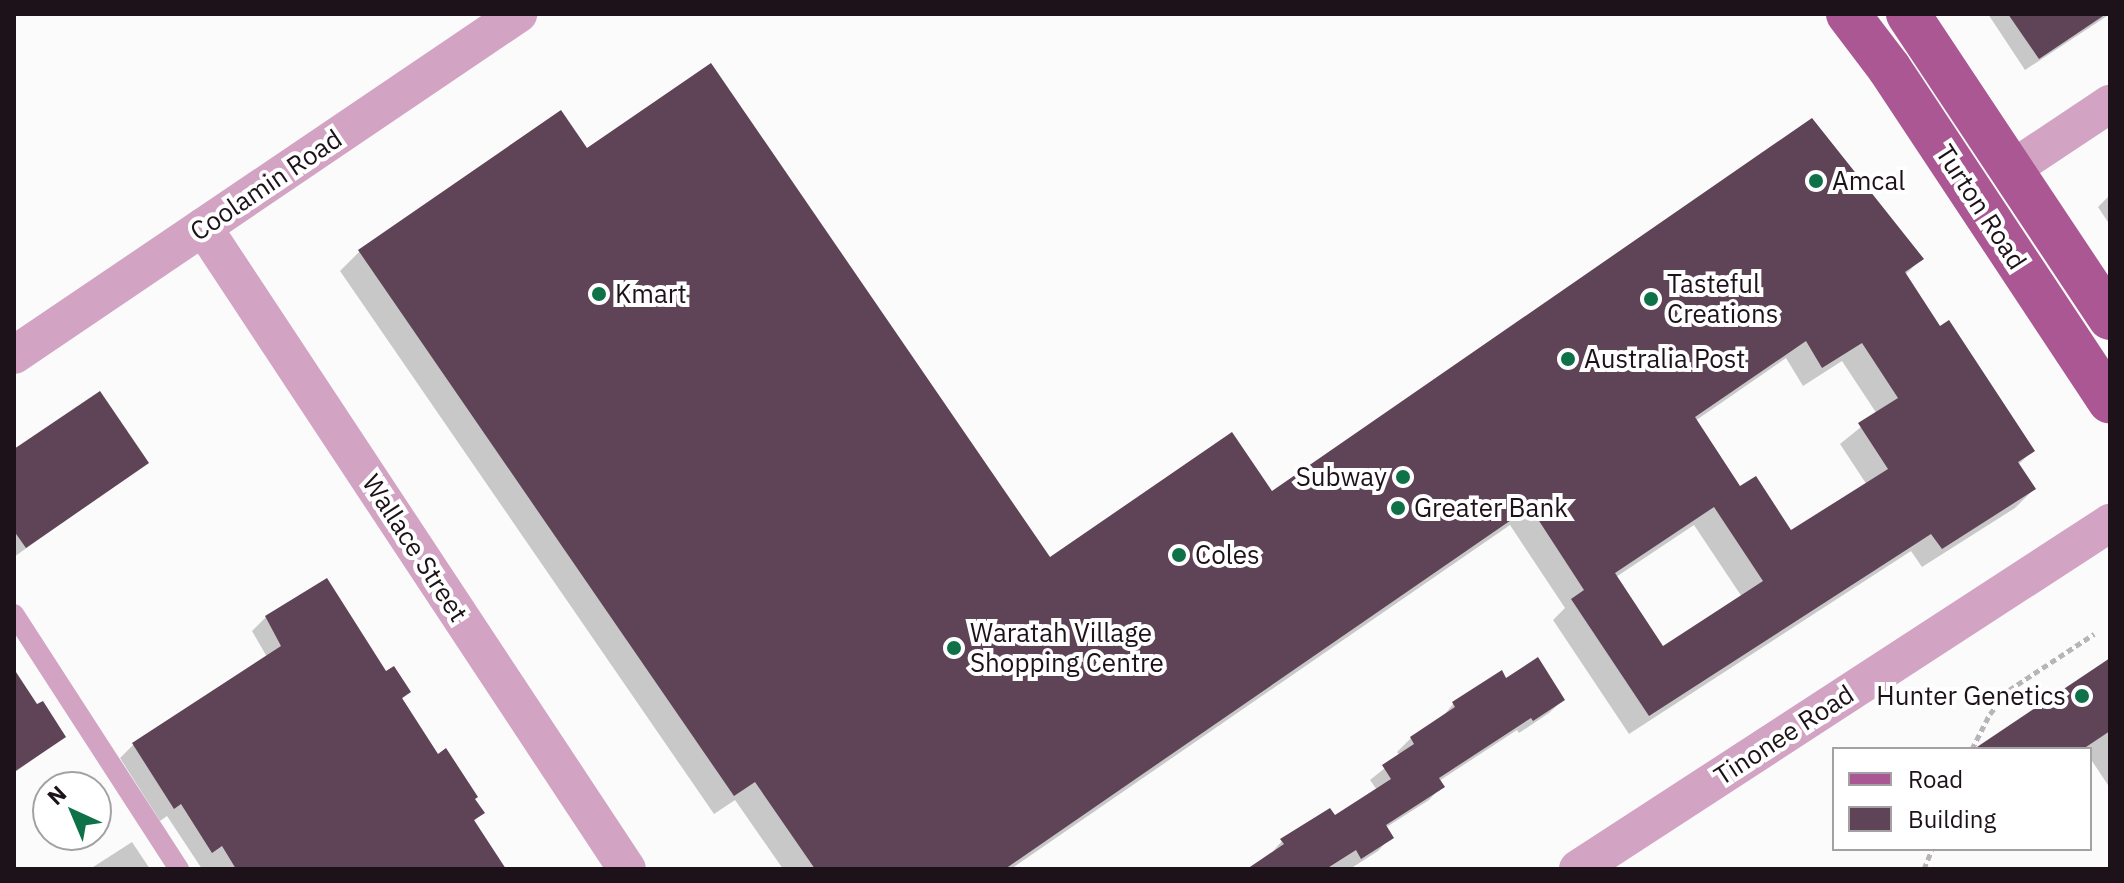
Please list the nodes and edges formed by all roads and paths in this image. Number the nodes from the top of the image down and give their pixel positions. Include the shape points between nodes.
1 (518, 14) edge
2 (1848, 14) edge
3 (1908, 14) edge
4 (2110, 104) edge
5 (2012, 169) junction
6 (203, 227) junction
7 (2110, 318) edge
8 (14, 355) edge
9 (2110, 402) edge
10 (2110, 523) edge
11 (14, 614) edge
12 (2094, 634) dead end
13 (1973, 747) edge
14 (179, 869) edge
15 (627, 869) edge
16 (1578, 869) edge

1 - 6 street, Coolamin Road
2 - 9 main road, Turton Road
3 - 5 main road, Turton Road
4 - 5 street
5 - 7 main road, Turton Road
6 - 8 street, Coolamin Road
6 - 15 street, Wallace Street
10 - 16 street, Tinonee Road
11 - 14 lane
12 - 13 path via 2009,690

